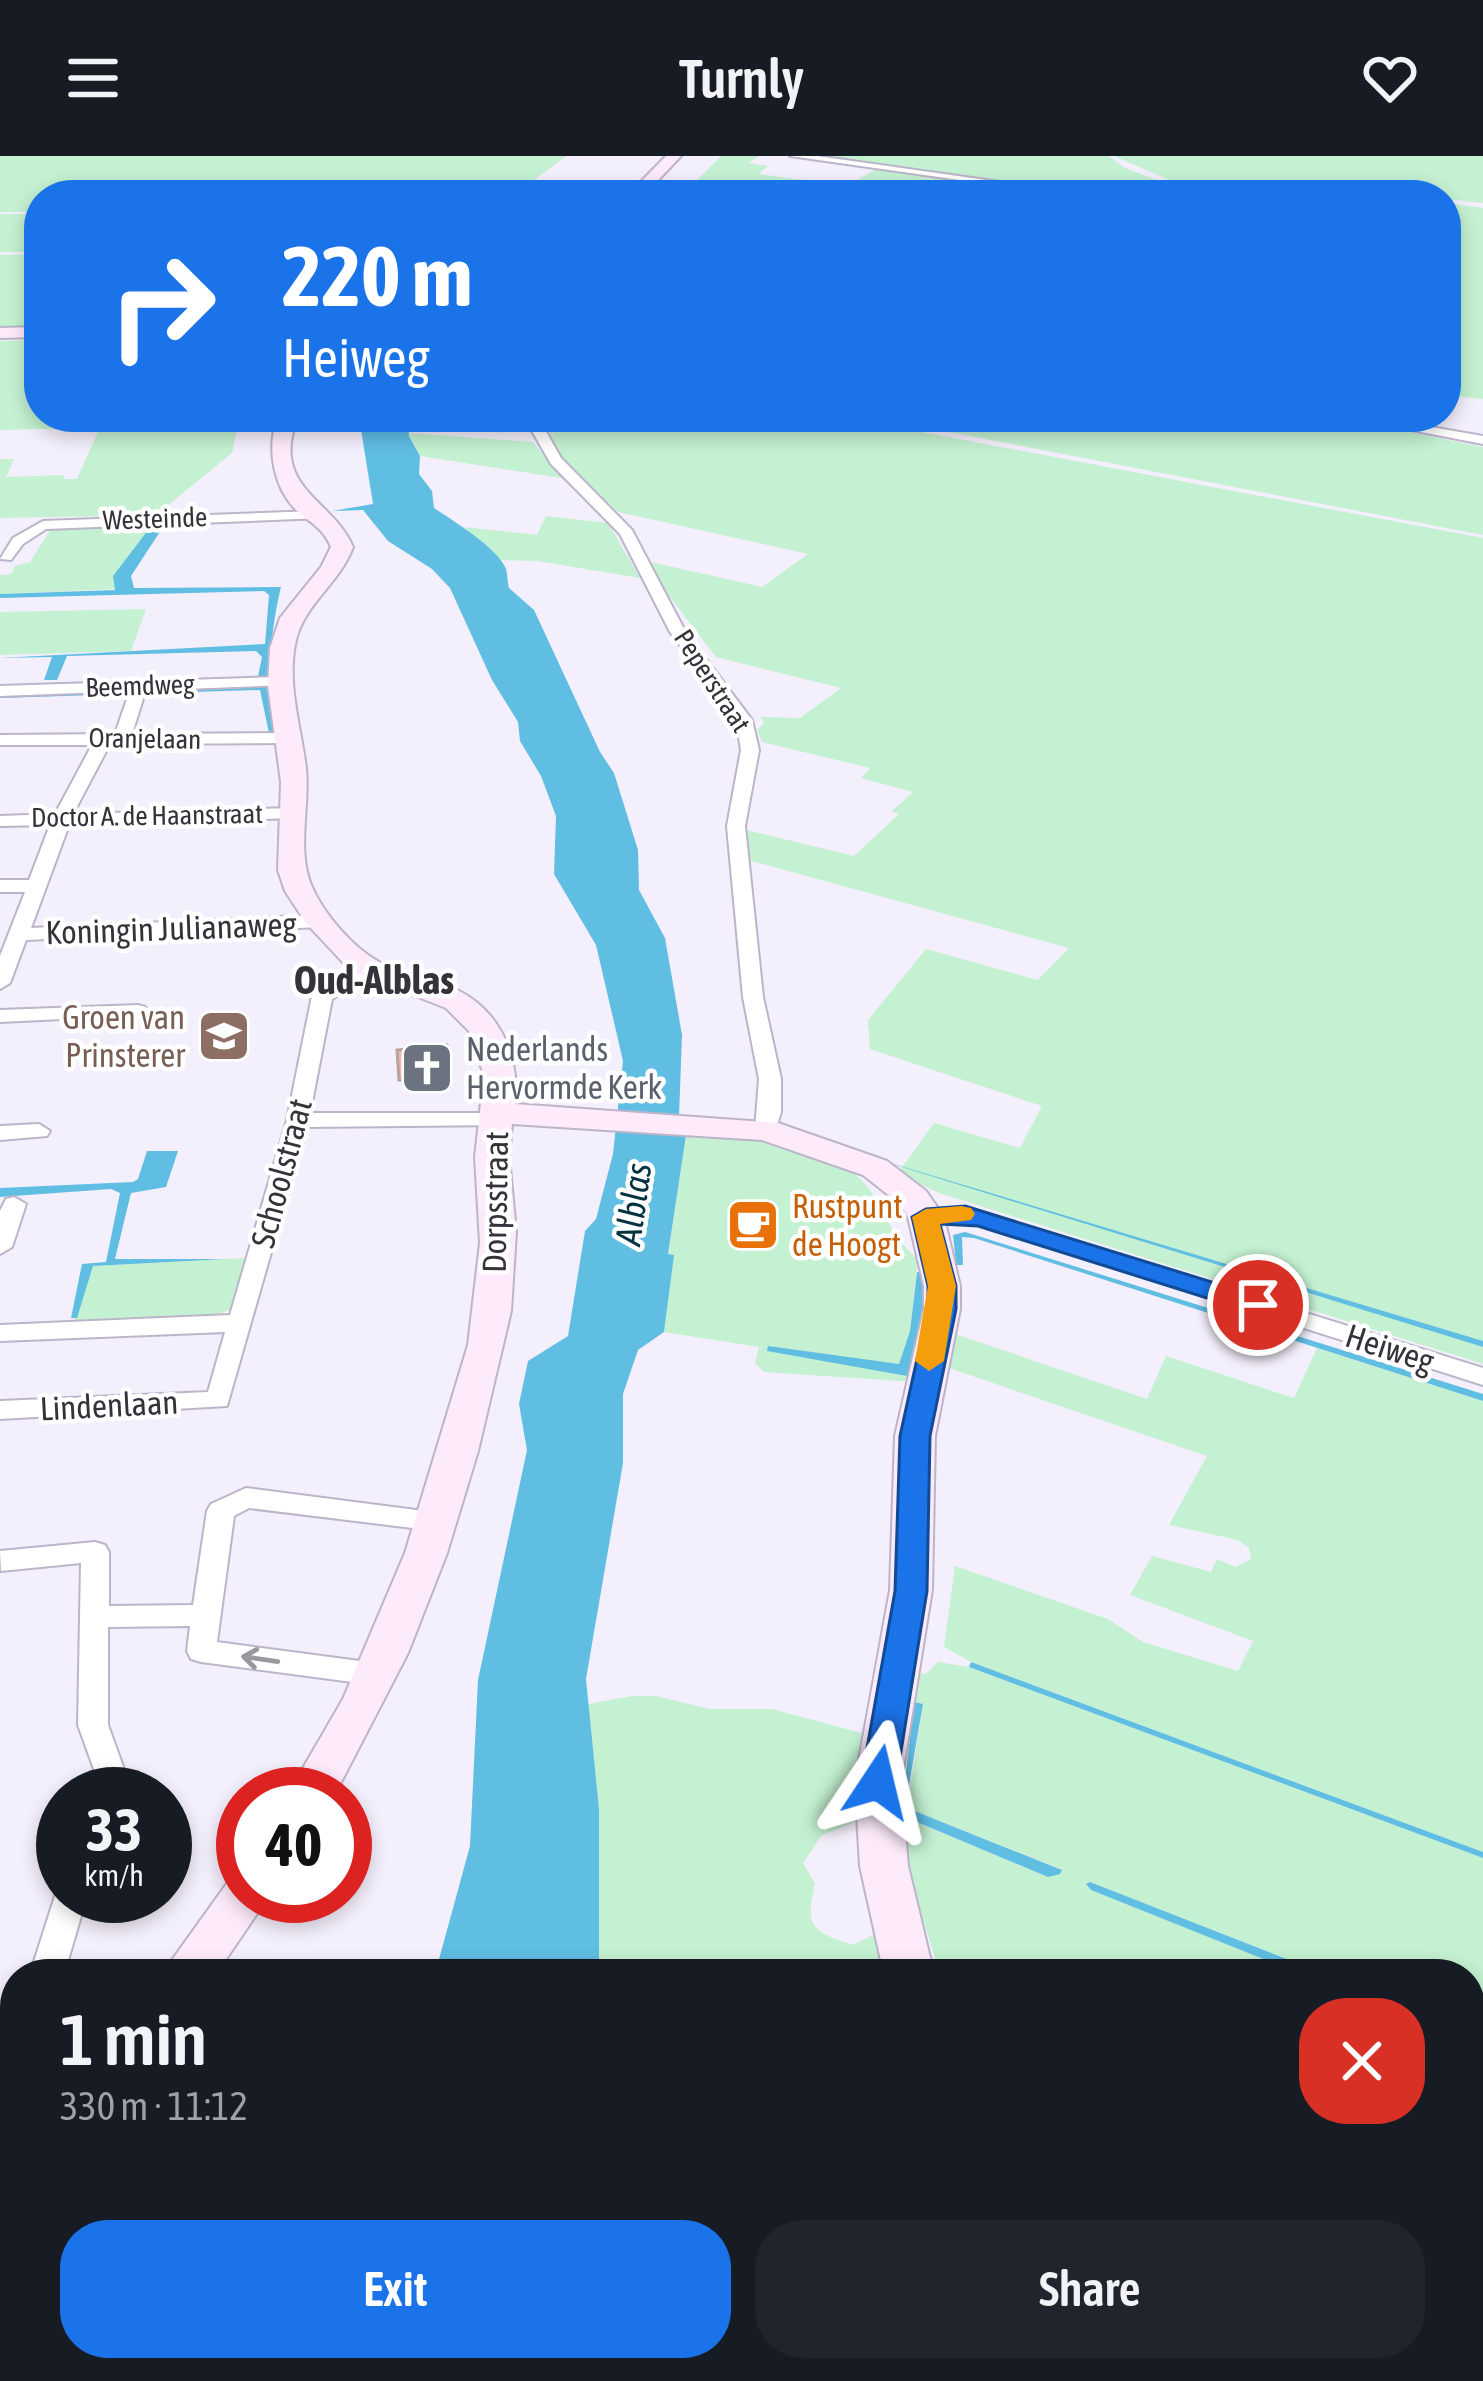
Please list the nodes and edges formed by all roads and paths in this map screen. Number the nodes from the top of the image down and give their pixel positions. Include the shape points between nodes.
1 (674, 156) edge
2 (795, 156) edge
3 (651, 180) edge
4 (975, 180) edge
5 (282, 432) edge
6 (538, 432) edge
7 (1437, 432) edge
8 (1483, 440) edge
9 (317, 515) junction
10 (6, 556) dead end
11 (280, 682) junction
12 (0, 691) edge
13 (135, 699) dead end
14 (290, 738) junction
15 (0, 740) edge
16 (112, 741) junction
17 (295, 813) junction
18 (62, 818) junction
19 (0, 821) edge
20 (0, 886) edge
21 (38, 886) junction
22 (320, 921) junction
23 (11, 946) edge
24 (368, 970) junction
25 (0, 983) edge
26 (138, 1011) dead end
27 (0, 1016) edge
28 (496, 1116) junction
29 (298, 1120) junction
30 (766, 1130) junction
31 (38, 1131) dead end
32 (0, 1133) edge
33 (14, 1204) dead end
34 (926, 1217) junction
35 (0, 1247) edge
36 (240, 1323) junction
37 (0, 1333) edge
38 (1483, 1377) edge
39 (218, 1400) joint
40 (0, 1410) edge
41 (437, 1521) junction
42 (2, 1561) edge
43 (191, 1615) dead end
44 (97, 1617) junction
45 (376, 1674) junction
46 (108, 1767) edge
47 (329, 1767) edge
48 (63, 1923) edge
49 (225, 1923) edge
50 (52, 1959) edge
51 (198, 1959) edge
52 (905, 1959) edge

1 - 3 street
2 - 4 street
5 - 9 street via 288,489
6 - 30 street, Peperstraat via 552,460 619,523 678,632 743,717 752,741 735,804 736,838 754,998 775,1095
7 - 8 street
9 - 10 street, Westeinde via 43,525
9 - 11 street via 342,547 288,626
11 - 12 street, Beemdweg
11 - 14 street, Dorpsstraat
13 - 16 street
14 - 16 street, Oranjelaan
14 - 17 street, Dorpsstraat
15 - 16 street, Oranjelaan
16 - 18 street
17 - 18 street, Doctor A. de Haanstraat
17 - 22 street, Dorpsstraat via 296,885
18 - 19 street, Doctor A. de Haanstraat
18 - 21 street
20 - 21 street
21 - 23 street
22 - 23 street, Koningin Julianaweg
22 - 24 street, Dorpsstraat
23 - 25 street
24 - 28 street, Dorpsstraat via 447,994 472,1012 499,1058
24 - 29 street, Schoolstraat via 322,996
26 - 27 street
28 - 29 street
28 - 30 street
28 - 41 street, Dorpsstraat via 493,1316
29 - 36 street, Schoolstraat
30 - 34 street via 875,1168
31 - 32 street
33 - 35 street
34 - 38 street, Heiweg via 988,1220
34 - 52 street via 942,1309 915,1436 911,1591 878,1782 884,1867
36 - 37 street
36 - 39 street, Schoolstraat
39 - 40 street, Lindenlaan
41 - 45 street, Dorpsstraat
45 -> 41 street via 201,1651 221,1510 246,1498
42 - 44 street via 95,1552
43 - 44 street
44 - 46 street via 93,1726
45 - 47 street, Dorpsstraat
48 - 50 street
49 - 51 street

